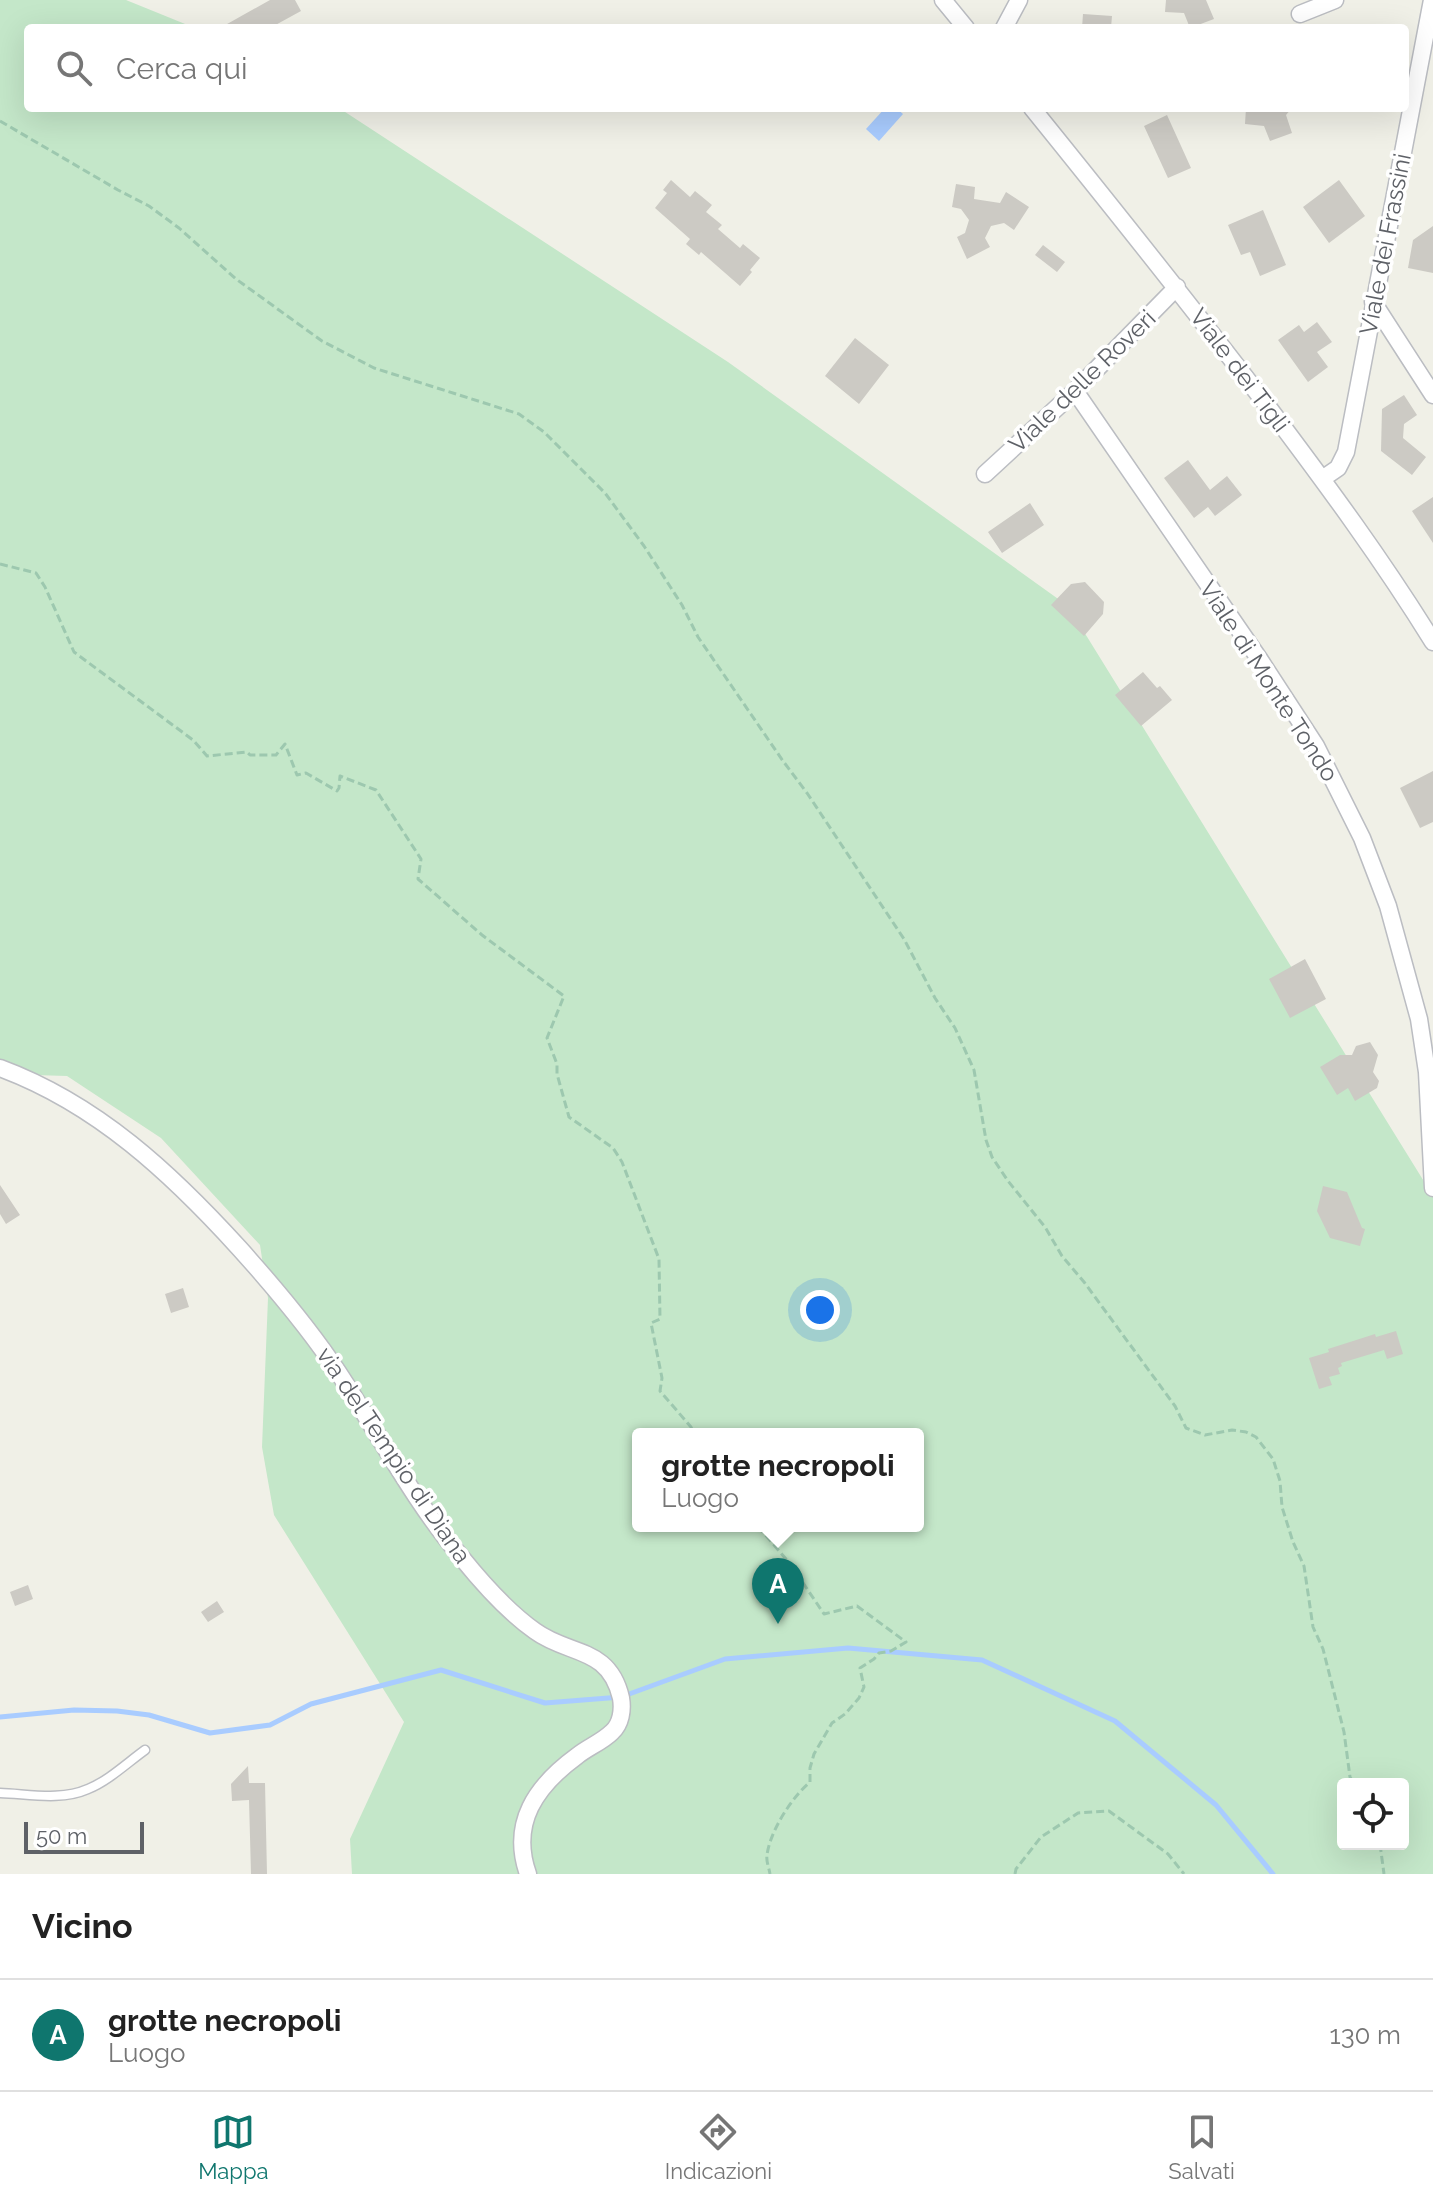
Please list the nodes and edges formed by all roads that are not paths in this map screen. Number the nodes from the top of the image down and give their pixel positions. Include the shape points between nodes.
1 (943, 0) edge
2 (1019, 0) edge
3 (1335, 0) edge
4 (1432, 0) edge
5 (1300, 14) dead end
6 (963, 24) edge
7 (1006, 24) edge
8 (1035, 112) edge
9 (1177, 287) junction
10 (1373, 302) junction
11 (1075, 391) junction
12 (1433, 395) edge
13 (985, 474) dead end
14 (1322, 479) junction
15 (1433, 642) edge
16 (0, 1068) edge
17 (1433, 1188) edge
18 (145, 1750) dead end
19 (0, 1793) edge
20 (528, 1874) edge

1 - 6 street
2 - 7 street
3 - 5 street
4 - 10 street, Viale dei Frassini
8 - 9 street, Viale dei Tigli
9 - 11 street, Viale delle Roveri
9 - 14 street, Viale dei Tigli
10 - 12 street
10 - 14 street, Viale dei Frassini via 1346,452 1338,468
11 - 13 street, Viale delle Roveri
11 - 17 street, Viale di Monte Tondo via 1316,746 1362,838 1419,1019
14 - 15 street, Viale dei Tigli
16 - 20 street, via del Tempio di Diana via 82,1109 138,1149 196,1201 312,1336 464,1561 533,1630 589,1655 611,1676 622,1703 615,1729 554,1776 527,1812 522,1844
18 - 19 lane via 77,1793

